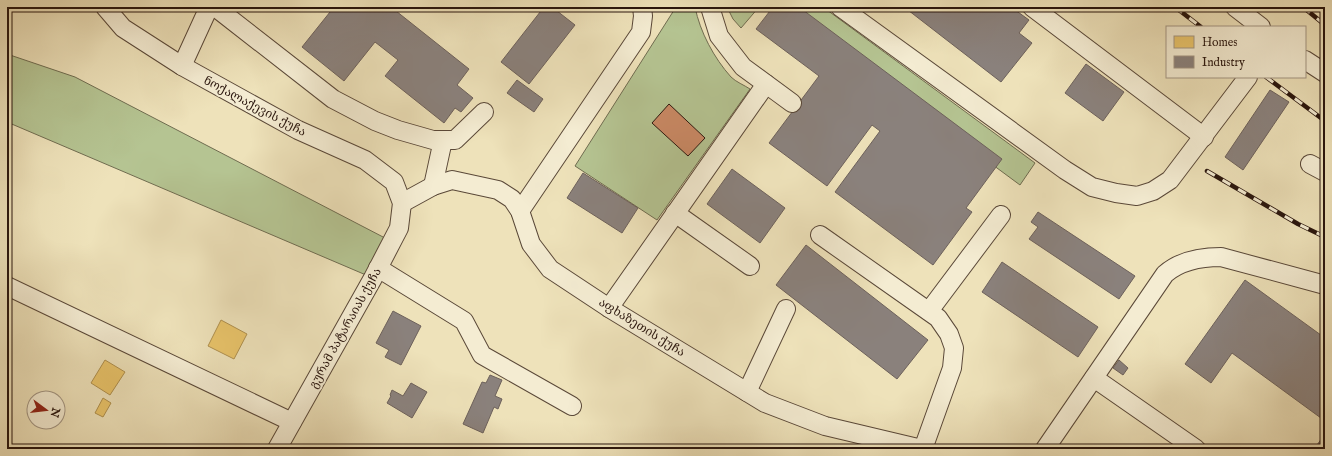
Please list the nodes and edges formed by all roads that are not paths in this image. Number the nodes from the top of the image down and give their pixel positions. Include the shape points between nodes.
1 (105, 7) edge
2 (208, 7) edge
3 (215, 7) edge
4 (642, 7) edge
5 (710, 7) edge
6 (840, 7) edge
7 (1032, 7) edge
8 (1235, 7) edge
9 (1260, 26) edge
10 (1306, 61) edge
11 (182, 66) junction
12 (1325, 74) edge
13 (1247, 78) edge
14 (766, 84) junction
15 (792, 103) dead end
16 (484, 112) dead end
17 (1204, 137) junction
18 (443, 140) junction
19 (433, 186) junction
20 (402, 203) junction
21 (520, 211) junction
22 (676, 213) junction
23 (1001, 215) dead end
24 (820, 235) dead end
25 (750, 266) dead end
26 (378, 268) junction
27 (1325, 285) edge
28 (7, 286) edge
29 (609, 308) junction
30 (786, 309) dead end
31 (929, 311) junction
32 (1094, 378) junction
33 (747, 392) junction
34 (572, 406) dead end
35 (292, 422) junction
36 (277, 449) edge
37 (922, 449) edge
38 (1045, 449) edge
39 (1196, 449) edge

1 - 11 street, ნოქალაქევის ქუჩა via 123,28
2 - 11 street
3 - 18 street via 334,99 398,130 433,140
4 - 21 street via 641,32
5 - 14 street via 719,36 742,67
6 - 17 street via 1092,187 1137,196 1153,191 1170,180
7 - 17 street
8 - 9 street
10 - 12 street
11 - 20 street, ნოქალაქევის ქუჩა via 298,130 365,160 394,182
13 - 17 street
14 - 15 street
14 - 22 street
16 - 18 street via 455,140
18 - 19 street
19 - 20 street, აფხაზეთის ქუჩა
19 - 21 street, აფხაზეთის ქუჩა via 452,180 498,190 512,199
20 - 26 street, გურამ პატარაიას ქუჩა via 399,228
21 - 29 street, აფხაზეთის ქუჩა via 531,244 550,269
22 - 25 street
22 - 29 street
23 - 31 street
24 - 31 street
26 - 34 street via 464,321 482,355
26 - 35 street, გურამ პატარაიას ქუჩა
27 - 32 street via 1221,257 1207,257 1173,267 1165,274
28 - 35 street
29 - 33 street, აფხაზეთის ქუჩა
30 - 33 street
31 - 37 street via 938,318 949,334 954,348 952,368
32 - 38 street
32 - 39 street
33 - 37 street, აფხაზეთის ქუჩა via 765,403 826,426
35 - 36 street, გურამ პატარაიას ქუჩა

